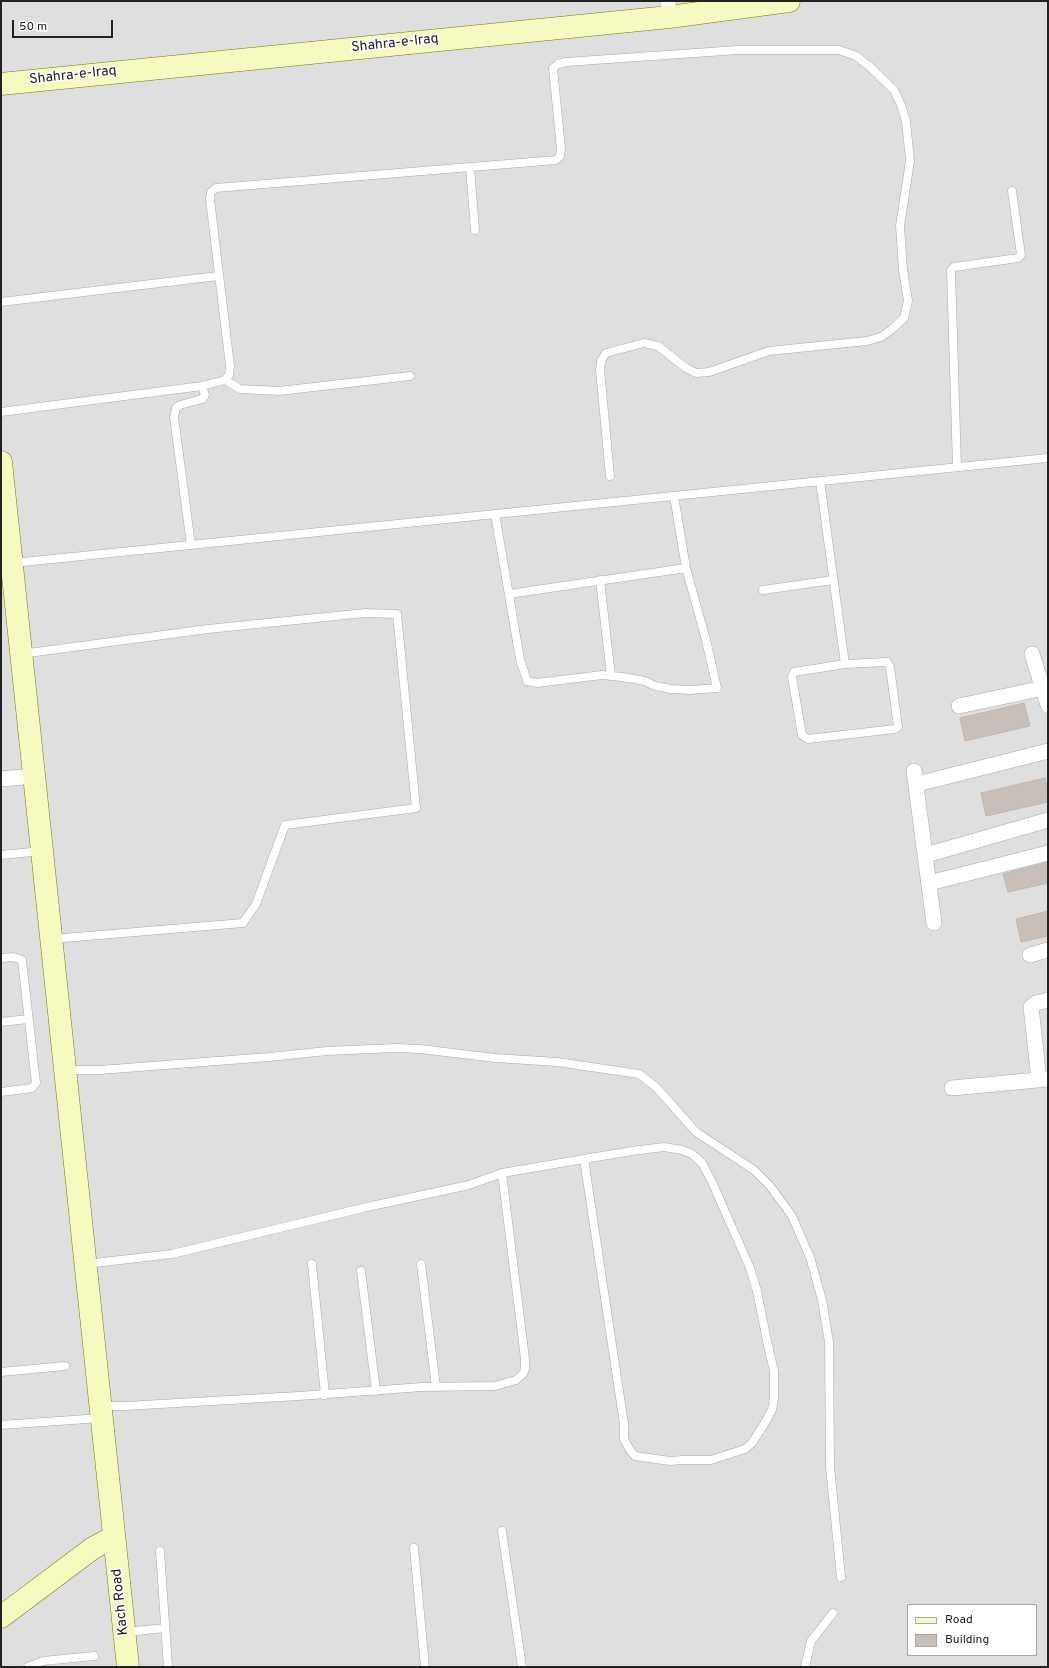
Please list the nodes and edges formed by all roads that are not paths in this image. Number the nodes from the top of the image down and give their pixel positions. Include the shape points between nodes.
1 (789, 1) edge
2 (668, 9) edge
3 (1, 84) edge
4 (470, 168) junction
5 (1012, 191) dead end
6 (475, 230) dead end
7 (218, 276) junction
8 (1, 302) edge
9 (410, 376) dead end
10 (225, 380) junction
11 (202, 386) junction
12 (1, 412) edge
13 (1048, 458) edge
14 (1, 462) edge
15 (957, 467) junction
16 (610, 476) dead end
17 (820, 481) junction
18 (674, 496) junction
19 (495, 514) junction
20 (191, 545) junction
21 (12, 563) junction
22 (686, 568) junction
23 (600, 580) junction
24 (833, 580) junction
25 (8, 590) edge
26 (764, 590) dead end
27 (508, 594) junction
28 (22, 654) junction
29 (1032, 654) dead end
30 (845, 664) junction
31 (611, 676) junction
32 (1045, 688) edge
33 (1048, 705) edge
34 (959, 706) dead end
35 (1048, 751) edge
36 (34, 776) junction
37 (1, 779) edge
38 (1048, 820) edge
39 (42, 851) junction
40 (1048, 853) edge
41 (1, 855) edge
42 (926, 855) junction
43 (929, 883) junction
44 (934, 923) dead end
45 (52, 939) junction
46 (1048, 950) edge
47 (1030, 955) dead end
48 (1, 958) edge
49 (1048, 1000) edge
50 (28, 1019) junction
51 (1, 1022) edge
52 (65, 1070) junction
53 (1044, 1080) edge
54 (952, 1088) dead end
55 (1, 1092) edge
56 (584, 1159) junction
57 (502, 1173) junction
58 (86, 1264) junction
59 (312, 1264) dead end
60 (421, 1264) dead end
61 (361, 1272) dead end
62 (65, 1366) dead end
63 (1, 1372) edge
64 (436, 1387) junction
65 (376, 1391) junction
66 (324, 1394) junction
67 (101, 1412) junction
68 (1, 1425) edge
69 (502, 1531) dead end
70 (114, 1537) junction
71 (414, 1548) dead end
72 (160, 1551) dead end
73 (841, 1577) dead end
74 (833, 1613) dead end
75 (1, 1617) edge
76 (165, 1628) junction
77 (124, 1632) junction
78 (94, 1656) dead end
79 (54, 1663) edge
80 (28, 1667) edge
81 (128, 1667) edge
82 (168, 1667) edge
83 (425, 1667) edge
84 (522, 1667) edge
85 (805, 1667) edge

1 - 2 main road, Shahra-e-Iraq
2 - 3 main road, Shahra-e-Iraq
4 - 6 lane
4 - 7 lane via 216,188 211,192 210,199
4 - 16 lane via 556,160 560,156 553,68 566,62 738,50 839,50 856,56 869,66 894,90 901,104 906,122 910,161 900,226 908,301 904,318 881,337 769,351 709,372 696,373 658,346 644,343 606,352 600,370
5 - 15 lane via 1021,255 1018,258 954,267 951,270
7 - 8 lane
7 - 10 lane via 230,366 229,375
9 - 10 lane via 280,391 240,390
10 - 11 lane
11 - 12 lane
11 - 20 lane via 205,395 202,399 180,405 176,408 174,417
13 - 15 lane
14 - 21 main road, Kach Road
15 - 17 lane
17 - 18 lane
17 - 24 lane
18 - 19 lane
18 - 22 lane
19 - 20 lane
19 - 27 lane
20 - 21 lane
21 - 25 main road, Kach Road
22 - 23 lane
22 - 31 lane via 717,688 671,689 654,686 645,681
23 - 27 lane
23 - 31 lane
24 - 26 lane
24 - 30 lane
25 - 28 main road, Kach Road
27 - 31 lane via 520,659 527,681 538,683
28 - 36 main road, Kach Road
28 - 45 lane via 208,629 365,612 397,614 416,808 285,825 256,904 243,923
29 - 32 street
30 - 30 lane via 794,672 792,677 802,735 808,739 898,727 890,667 887,662
32 - 33 street
32 - 34 street
35 - 42 street via 915,777
36 - 37 street
36 - 39 main road, Kach Road
38 - 42 street
39 - 41 lane
39 - 45 main road, Kach Road
40 - 43 street
42 - 43 street
43 - 44 street
45 - 52 main road, Kach Road
46 - 47 street
48 - 50 lane via 13,957 22,960
49 - 53 street via 1031,1007
50 - 51 lane
50 - 55 lane via 36,1083 32,1088
52 - 58 main road, Kach Road
52 - 73 lane via 100,1070 327,1051 397,1048 557,1062 639,1074 656,1087 696,1132 754,1170 770,1186 792,1216 810,1257 822,1300 829,1342 830,1467
53 - 54 street
56 - 56 lane via 664,1147 692,1154 702,1163 750,1268 774,1371 772,1410 752,1443 745,1448 711,1460 670,1461 635,1456 630,1450 624,1439
56 - 57 lane
57 - 58 lane via 469,1185 172,1254
57 - 64 lane via 526,1359 525,1369 516,1380 507,1384
58 - 67 main road, Kach Road
59 - 66 lane
60 - 64 lane
61 - 65 lane
62 - 63 lane
64 - 65 lane
65 - 66 lane
66 - 67 lane via 125,1406
67 - 68 lane
67 - 70 main road, Kach Road
69 - 84 lane
70 - 75 main road via 93,1548
70 - 77 main road, Kach Road
71 - 83 lane
72 - 76 lane
74 - 85 lane via 811,1641
76 - 77 lane
76 - 82 lane
77 - 81 main road, Kach Road
78 - 79 lane
79 - 80 lane via 44,1661

